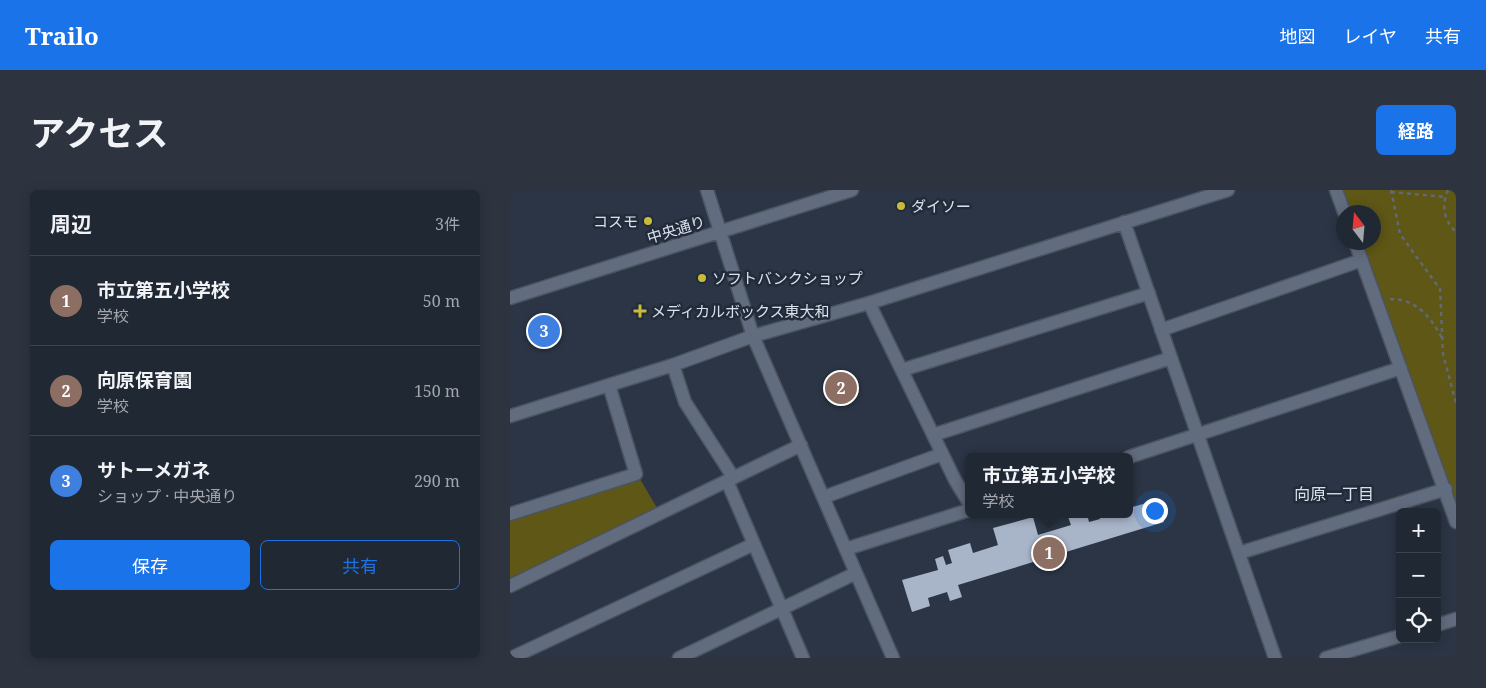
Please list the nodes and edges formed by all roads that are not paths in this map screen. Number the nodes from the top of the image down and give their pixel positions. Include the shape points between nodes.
1 (707, 190) edge
2 (852, 190) edge
3 (1228, 190) edge
4 (1336, 190) edge
5 (1341, 205) edge
6 (1124, 222) junction
7 (721, 232) junction
8 (1358, 250) edge
9 (1362, 260) junction
10 (1149, 293) junction
11 (510, 298) edge
12 (869, 303) junction
13 (1161, 330) junction
14 (753, 336) junction
15 (1172, 358) junction
16 (672, 365) junction
17 (1401, 368) junction
18 (902, 370) junction
19 (609, 385) junction
20 (510, 416) edge
21 (933, 435) junction
22 (1198, 435) junction
23 (800, 445) junction
24 (942, 454) junction
25 (1133, 456) edge
26 (730, 479) junction
27 (1446, 489) junction
28 (965, 496) edge
29 (824, 497) junction
30 (965, 511) edge
31 (510, 514) edge
32 (1456, 522) edge
33 (754, 544) junction
34 (846, 549) junction
35 (1239, 553) junction
36 (856, 573) junction
37 (510, 586) edge
38 (781, 608) junction
39 (1456, 619) edge
40 (1441, 624) edge
41 (1396, 637) edge
42 (511, 658) edge
43 (680, 658) edge
44 (803, 658) edge
45 (893, 658) edge
46 (1275, 658) edge
47 (1326, 658) edge

1 - 7 street
2 - 7 street, 中央通り
3 - 6 street
4 - 5 street
6 - 10 street
6 - 12 street
7 - 11 street, 中央通り
7 - 14 street
8 - 9 street
9 - 13 street
9 - 17 street
10 - 13 street
10 - 18 street
12 - 14 street
12 - 18 street
13 - 15 street
14 - 16 street
14 - 23 street
15 - 21 street
15 - 22 street
16 - 19 street
16 - 26 street via 686,402
17 - 22 street
17 - 27 street
18 - 21 street
19 - 20 street
19 - 31 street via 636,474
21 - 24 street
22 - 25 street
22 - 35 street
23 - 26 street
23 - 29 street
24 - 28 street
24 - 29 street
26 - 33 street
26 - 37 street
27 - 32 street
27 - 35 street
29 - 34 street
30 - 34 street
33 - 38 street
33 - 42 street
34 - 36 street
35 - 46 street
36 - 38 street
36 - 45 street
38 - 43 street
38 - 44 street
39 - 40 street
41 - 47 street

